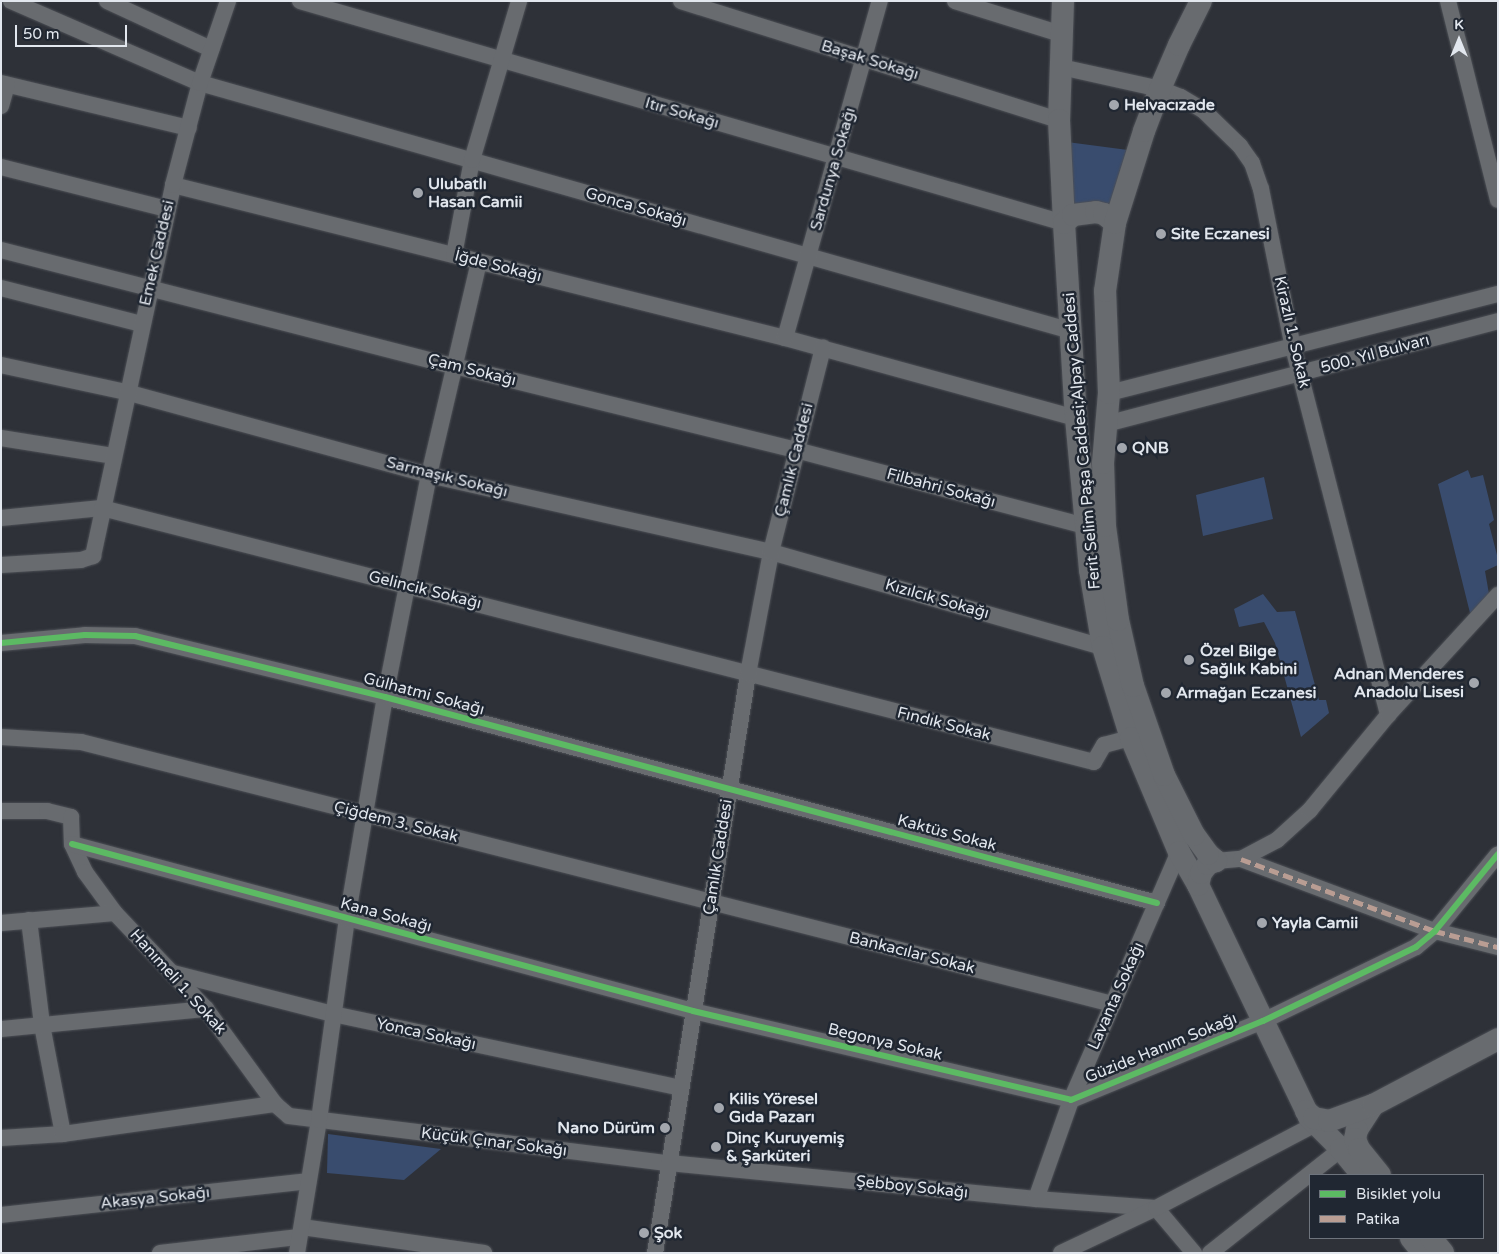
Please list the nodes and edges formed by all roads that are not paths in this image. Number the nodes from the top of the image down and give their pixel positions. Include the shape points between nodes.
1 (11, 1) edge
2 (107, 1) edge
3 (228, 1) edge
4 (300, 1) edge
5 (519, 1) edge
6 (680, 1) edge
7 (880, 1) edge
8 (955, 1) edge
9 (1063, 1) edge
10 (1201, 1) edge
11 (1448, 1) edge
12 (1061, 34) junction
13 (211, 49) junction
14 (864, 58) junction
15 (502, 61) junction
16 (1061, 67) junction
17 (200, 83) junction
18 (4, 84) edge
19 (1160, 89) junction
20 (1, 106) edge
21 (1059, 120) junction
22 (189, 128) junction
23 (836, 158) junction
24 (472, 160) junction
25 (1, 167) edge
26 (172, 185) junction
27 (1498, 200) edge
28 (167, 209) junction
29 (1064, 223) junction
30 (1115, 223) junction
31 (1, 250) edge
32 (454, 255) junction
33 (808, 257) junction
34 (479, 262) junction
35 (1, 288) edge
36 (149, 288) junction
37 (1498, 294) edge
38 (1498, 321) edge
39 (141, 324) junction
40 (1071, 331) junction
41 (785, 338) junction
42 (1293, 347) junction
43 (823, 348) junction
44 (1, 365) edge
45 (454, 366) junction
46 (1301, 373) junction
47 (126, 392) junction
48 (1109, 393) junction
49 (1076, 418) junction
50 (1106, 424) junction
51 (1, 438) edge
52 (796, 450) junction
53 (113, 456) junction
54 (429, 474) junction
55 (102, 508) junction
56 (1, 518) edge
57 (1086, 526) junction
58 (770, 552) junction
59 (1, 565) edge
60 (406, 586) junction
61 (1498, 595) edge
62 (1, 643) edge
63 (1113, 644) junction
64 (748, 674) junction
65 (385, 697) junction
66 (1388, 715) junction
67 (1, 737) edge
68 (1131, 738) junction
69 (730, 790) junction
70 (1, 812) edge
71 (365, 814) junction
72 (72, 844) junction
73 (1179, 852) junction
74 (1498, 854) edge
75 (1241, 859) junction
76 (1216, 861) junction
77 (1198, 885) junction
78 (711, 903) junction
79 (1157, 903) junction
80 (115, 913) junction
81 (347, 919) junction
82 (29, 920) junction
83 (1, 923) edge
84 (1435, 931) junction
85 (1498, 947) edge
86 (173, 973) junction
87 (1113, 1004) junction
88 (206, 1009) junction
89 (693, 1011) junction
90 (333, 1014) junction
91 (1263, 1021) junction
92 (42, 1025) junction
93 (1, 1029) edge
94 (1498, 1040) edge
95 (681, 1088) junction
96 (1070, 1100) junction
97 (274, 1104) junction
98 (1372, 1105) junction
99 (1311, 1118) junction
100 (318, 1120) junction
101 (63, 1134) junction
102 (1, 1138) edge
103 (1341, 1148) junction
104 (668, 1163) junction
105 (1361, 1174) edge
106 (1379, 1174) edge
107 (308, 1181) junction
108 (1036, 1199) junction
109 (1156, 1208) junction
110 (1, 1215) edge
111 (299, 1239) edge
112 (1412, 1239) edge
113 (1432, 1239) edge
114 (160, 1253) edge
115 (484, 1253) edge
116 (655, 1253) edge
117 (1061, 1253) edge
118 (1194, 1253) edge
119 (1210, 1253) edge
120 (1423, 1253) edge
121 (1443, 1253) edge

1 - 17 street, Gonca Sokağı
2 - 13 street
3 - 13 street, Emek Caddesi
4 - 15 street, Itır Sokağı
5 - 15 street
6 - 14 street, Başak Sokağı
7 - 14 street, Sardunya Sokağı
8 - 12 street
9 - 12 main road, Ferit Selim Paşa Caddesi;Alpay Caddesi
10 - 19 main road
11 - 27 street
12 - 16 main road, Ferit Selim Paşa Caddesi;Alpay Caddesi
13 - 17 street, Emek Caddesi
14 - 21 street, Başak Sokağı
14 - 23 street, Sardunya Sokağı
15 - 23 street, Itır Sokağı
15 - 24 street
16 - 19 street, Kirazlı 1. Sokak
16 - 21 main road, Ferit Selim Paşa Caddesi;Alpay Caddesi
17 - 22 street, Emek Caddesi
17 - 24 street, Gonca Sokağı
18 - 20 street
18 - 22 street
19 - 30 main road
19 - 42 street, Kirazlı 1. Sokak via 1203,110 1240,146 1252,163 1261,189
21 - 29 main road, Ferit Selim Paşa Caddesi;Alpay Caddesi
22 - 26 street, Emek Caddesi
23 - 29 street, Itır Sokağı
23 - 33 street, Sardunya Sokağı
24 - 32 street
24 - 33 street, Gonca Sokağı
25 - 28 street
26 - 28 street, Emek Caddesi
26 - 32 street, İğde Sokağı
28 - 36 street, Emek Caddesi
29 - 30 main road via 1073,215 1096,212
29 - 40 main road, Ferit Selim Paşa Caddesi;Alpay Caddesi
30 - 48 main road via 1104,291
31 - 36 street, Çam Sokağı
32 - 34 street, İğde Sokağı
33 - 40 street, Gonca Sokağı
33 - 41 street, Sardunya Sokağı
34 - 41 street, İğde Sokağı
34 - 45 street
35 - 39 street
36 - 39 street, Emek Caddesi
36 - 45 street, Çam Sokağı
37 - 42 street, 500. Yıl Bulvarı
38 - 46 street, 500. Yıl Bulvarı
39 - 47 street, Emek Caddesi
40 - 49 main road, Ferit Selim Paşa Caddesi;Alpay Caddesi
41 - 43 street, İğde Sokağı
42 - 46 street, Kirazlı 1. Sokak
42 - 48 street, 500. Yıl Bulvarı
43 - 49 street, İğde Sokağı
43 - 52 street, Çamlık Caddesi
44 - 47 street, Sarmaşık Sokağı
45 - 52 street, Çam Sokağı
45 - 54 street
46 - 50 street, 500. Yıl Bulvarı
46 - 66 street, Kirazlı 1. Sokak
47 - 53 street, Emek Caddesi
47 - 54 street, Sarmaşık Sokağı
48 - 50 main road
49 - 50 main road
49 - 57 main road, Ferit Selim Paşa Caddesi;Alpay Caddesi
50 - 63 main road via 1103,463
51 - 53 street
52 - 57 street, Filbahri Sokağı
52 - 58 street, Çamlık Caddesi
53 - 55 street, Emek Caddesi
54 - 58 street, Sarmaşık Sokağı
54 - 60 street
55 - 56 street
55 - 59 street, Emek Caddesi via 93,556 82,560
55 - 60 street, Gelincik Sokağı
57 - 63 main road, Ferit Selim Paşa Caddesi;Alpay Caddesi via 1090,570
58 - 63 street, Kızılcık Sokağı
58 - 64 street, Çamlık Caddesi
60 - 64 street, Gelincik Sokağı
60 - 65 street
61 - 66 street
62 - 65 street, Gülhatmi Sokağı via 135,636
63 - 68 main road, Ferit Selim Paşa Caddesi;Alpay Caddesi
63 - 76 main road via 1133,686 1164,776 1194,835
64 - 68 street, Fındık Sokak via 1094,762 1104,745
64 - 69 street, Çamlık Caddesi
65 - 69 street, Gülhatmi Sokağı
65 - 71 street
66 - 75 street via 1310,810 1277,840
67 - 71 street, Çiğdem 3. Sokak via 81,742
68 - 73 main road, Ferit Selim Paşa Caddesi;Alpay Caddesi
69 - 78 street, Çamlık Caddesi
69 - 79 street, Kaktüs Sokak
70 - 72 street via 47,811 72,817
71 - 78 street, Çiğdem 3. Sokak
71 - 81 street
72 - 80 street, Hanımeli 1. Sokak via 86,872
72 - 81 street, Kana Sokağı
73 - 77 main road, Ferit Selim Paşa Caddesi;Alpay Caddesi
73 - 79 street, Lavanta Sokağı
74 - 84 street, Güzide Hanım Sokağı
75 - 76 street
75 - 84 street
76 - 77 main road via 1204,869
77 - 91 main road, Ferit Selim Paşa Caddesi;Alpay Caddesi
78 - 87 street, Bankacılar Sokak
78 - 89 street, Çamlık Caddesi
79 - 87 street, Lavanta Sokağı
80 - 82 street
80 - 86 street, Hanımeli 1. Sokak
81 - 89 street, Kana Sokağı
81 - 90 street
82 - 83 street
82 - 92 street
84 - 85 street
84 - 91 street, Güzide Hanım Sokağı via 1416,946
86 - 88 street, Hanımeli 1. Sokak
86 - 90 street, Yonca Sokağı
87 - 96 street, Lavanta Sokağı
88 - 92 street
88 - 97 street, Hanımeli 1. Sokak
89 - 95 street, Çamlık Caddesi
89 - 96 street, Begonya Sokak
90 - 95 street, Yonca Sokağı
90 - 100 street
91 - 96 street, Güzide Hanım Sokağı
91 - 99 main road, Ferit Selim Paşa Caddesi;Alpay Caddesi
92 - 93 street
92 - 101 street
94 - 98 main road
95 - 104 street, Çamlık Caddesi
96 - 108 street, Lavanta Sokağı
97 - 100 street, Hanımeli 1. Sokak via 289,1116
97 - 101 street
98 - 99 main road via 1328,1121
98 - 106 main road via 1355,1139
99 - 103 main road, Ferit Selim Paşa Caddesi;Alpay Caddesi
99 - 109 street
100 - 104 street, Küçük Çınar Sokağı
100 - 107 street
101 - 102 street
103 - 105 main road, Ferit Selim Paşa Caddesi;Alpay Caddesi
103 - 119 street
104 - 108 street, Şebboy Sokağı
104 - 116 street, Çamlık Caddesi
107 - 110 street, Akasya Sokağı
107 - 111 street
108 - 109 street, Şebboy Sokağı
109 - 117 street
109 - 118 street
111 - 114 street
111 - 115 street
112 - 120 main road
113 - 121 main road

